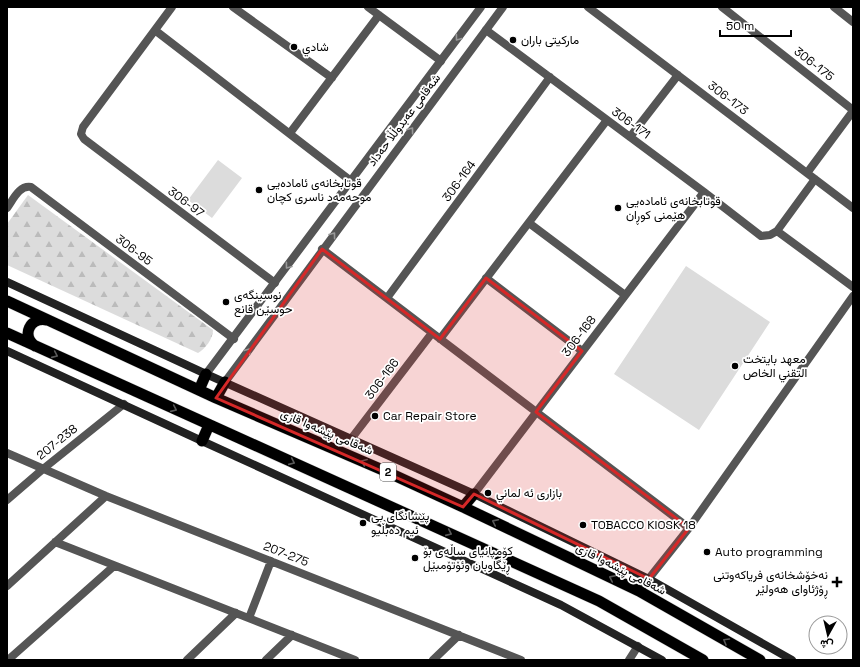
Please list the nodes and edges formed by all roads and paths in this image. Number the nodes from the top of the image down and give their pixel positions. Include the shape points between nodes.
1 (172, 7) edge
2 (233, 7) edge
3 (368, 7) edge
4 (481, 7) edge
5 (503, 7) edge
6 (588, 7) edge
7 (722, 7) edge
8 (834, 7) edge
9 (599, 10) edge
10 (379, 15) junction
11 (853, 22) edge
12 (486, 30) junction
13 (156, 31) junction
14 (441, 61) junction
15 (678, 75) junction
16 (550, 77) junction
17 (332, 78) junction
18 (853, 111) edge
19 (607, 120) junction
20 (290, 133) junction
21 (630, 137) junction
22 (807, 173) junction
23 (815, 179) junction
24 (352, 181) junction
25 (704, 192) junction
26 (7, 208) edge
27 (853, 208) edge
28 (529, 223) junction
29 (777, 230) junction
30 (322, 249) junction
31 (486, 278) junction
32 (7, 282) edge
33 (275, 284) junction
34 (853, 287) edge
35 (625, 295) junction
36 (853, 296) edge
37 (387, 298) junction
38 (7, 301) edge
39 (48, 320) junction
40 (432, 332) junction
41 (7, 333) edge
42 (234, 339) junction
43 (440, 339) junction
44 (37, 347) junction
45 (7, 351) edge
46 (582, 351) junction
47 (206, 374) junction
48 (225, 382) junction
49 (199, 390) junction
50 (216, 398) junction
51 (124, 404) junction
52 (536, 412) junction
53 (209, 425) junction
54 (351, 439) junction
55 (202, 442) junction
56 (7, 453) edge
57 (44, 469) junction
58 (474, 494) junction
59 (106, 496) junction
60 (7, 500) edge
61 (463, 507) junction
62 (689, 528) junction
63 (55, 542) junction
64 (271, 561) junction
65 (114, 566) junction
66 (649, 579) junction
67 (7, 586) edge
68 (639, 591) junction
69 (236, 613) junction
70 (249, 618) junction
71 (459, 634) junction
72 (292, 635) junction
73 (638, 646) junction
74 (696, 658) edge
75 (8, 660) edge
76 (187, 660) edge
77 (266, 660) edge
78 (352, 660) edge
79 (433, 660) edge
80 (521, 660) edge
81 (628, 660) edge
82 (662, 660) edge
83 (760, 660) edge
84 (792, 660) edge

1 - 13 street
2 - 17 street
3 - 10 street
4 -> 14 street, شەقامی عەبدوڵڵا حەداد
5 - 12 street, شەقامی عەبدوڵڵا حەداد
6 - 9 street, 306-173
7 - 18 street, 306-175
8 - 11 street
9 - 15 street, 306-173
10 - 14 street
10 - 17 street
12 - 16 street, 306-171
30 -> 12 street, شەقامی عەبدوڵڵا حەداد
13 - 20 street
13 - 33 street, 306-97 via 81,134 84,139
14 - 24 street, شەقامی عەبدوڵڵا حەداد
15 - 21 street
15 - 22 street, 306-173
16 - 19 street, 306-171
16 - 37 street, 306-164
17 - 20 street
18 - 22 street
19 - 21 street, 306-171
19 - 28 street
20 - 24 street
21 - 25 street, 306-171
22 - 23 street, 306-173
23 - 27 street, 306-173
23 - 29 street
24 -> 33 street, شەقامی عەبدوڵڵا حەداد
25 - 29 street, 306-171 via 761,236 770,235
25 - 35 street, 306-168
26 - 42 street, 306-95 via 20,191 27,187 35,190
28 - 31 street
28 - 35 street
29 - 34 street
30 - 37 street
48 -> 30 street, شەقامی عەبدوڵڵا حەداد
31 - 43 street
31 - 46 street
32 - 47 main road
33 - 42 street, شەقامی عەبدوڵڵا حەداد
35 - 46 street, 306-168
36 - 62 street
37 - 40 street
38 - 39 highway, شەقامی پێشەوا قازی / 2
39 - 44 highway via 36,321 29,328 29,340
39 - 49 highway, شەقامی پێشەوا قازی / 2
40 - 43 street
40 - 54 street, 306-166
41 - 44 highway
42 - 47 street, شەقامی عەبدوڵڵا حەداد
43 - 52 street
44 -> 53 highway
45 - 51 main road
46 - 52 street, 306-168
47 - 48 main road
47 - 49 highway
48 - 50 highway
48 - 54 main road
49 - 50 highway, شەقامی پێشەوا قازی / 2
61 -> 50 highway, شەقامی پێشەوا قازی / 2
51 - 55 main road
51 - 57 street, 207-238
52 - 58 street, 306-168
52 - 62 street
53 - 55 highway
53 -> 74 highway via 599,601
54 - 58 main road
55 - 73 main road via 561,605
56 - 57 street, 207-275
57 - 59 street, 207-275
57 - 60 street, 207-238
58 - 61 highway
58 - 66 main road
59 - 63 street
59 - 64 street, 207-275
68 -> 61 highway, شەقامی پێشەوا قازی / 2
62 - 66 street
63 - 65 street
63 - 67 street
64 - 70 street
64 - 71 street, 207-275
65 - 69 street
65 - 75 street
66 - 68 street
66 - 84 main road
83 -> 68 highway, شەقامی پێشەوا قازی / 2
69 - 70 street
69 - 76 street
70 - 72 street
71 - 79 street
71 - 80 street, 207-275
72 - 77 street
72 - 78 street
73 - 81 street
73 - 82 main road

